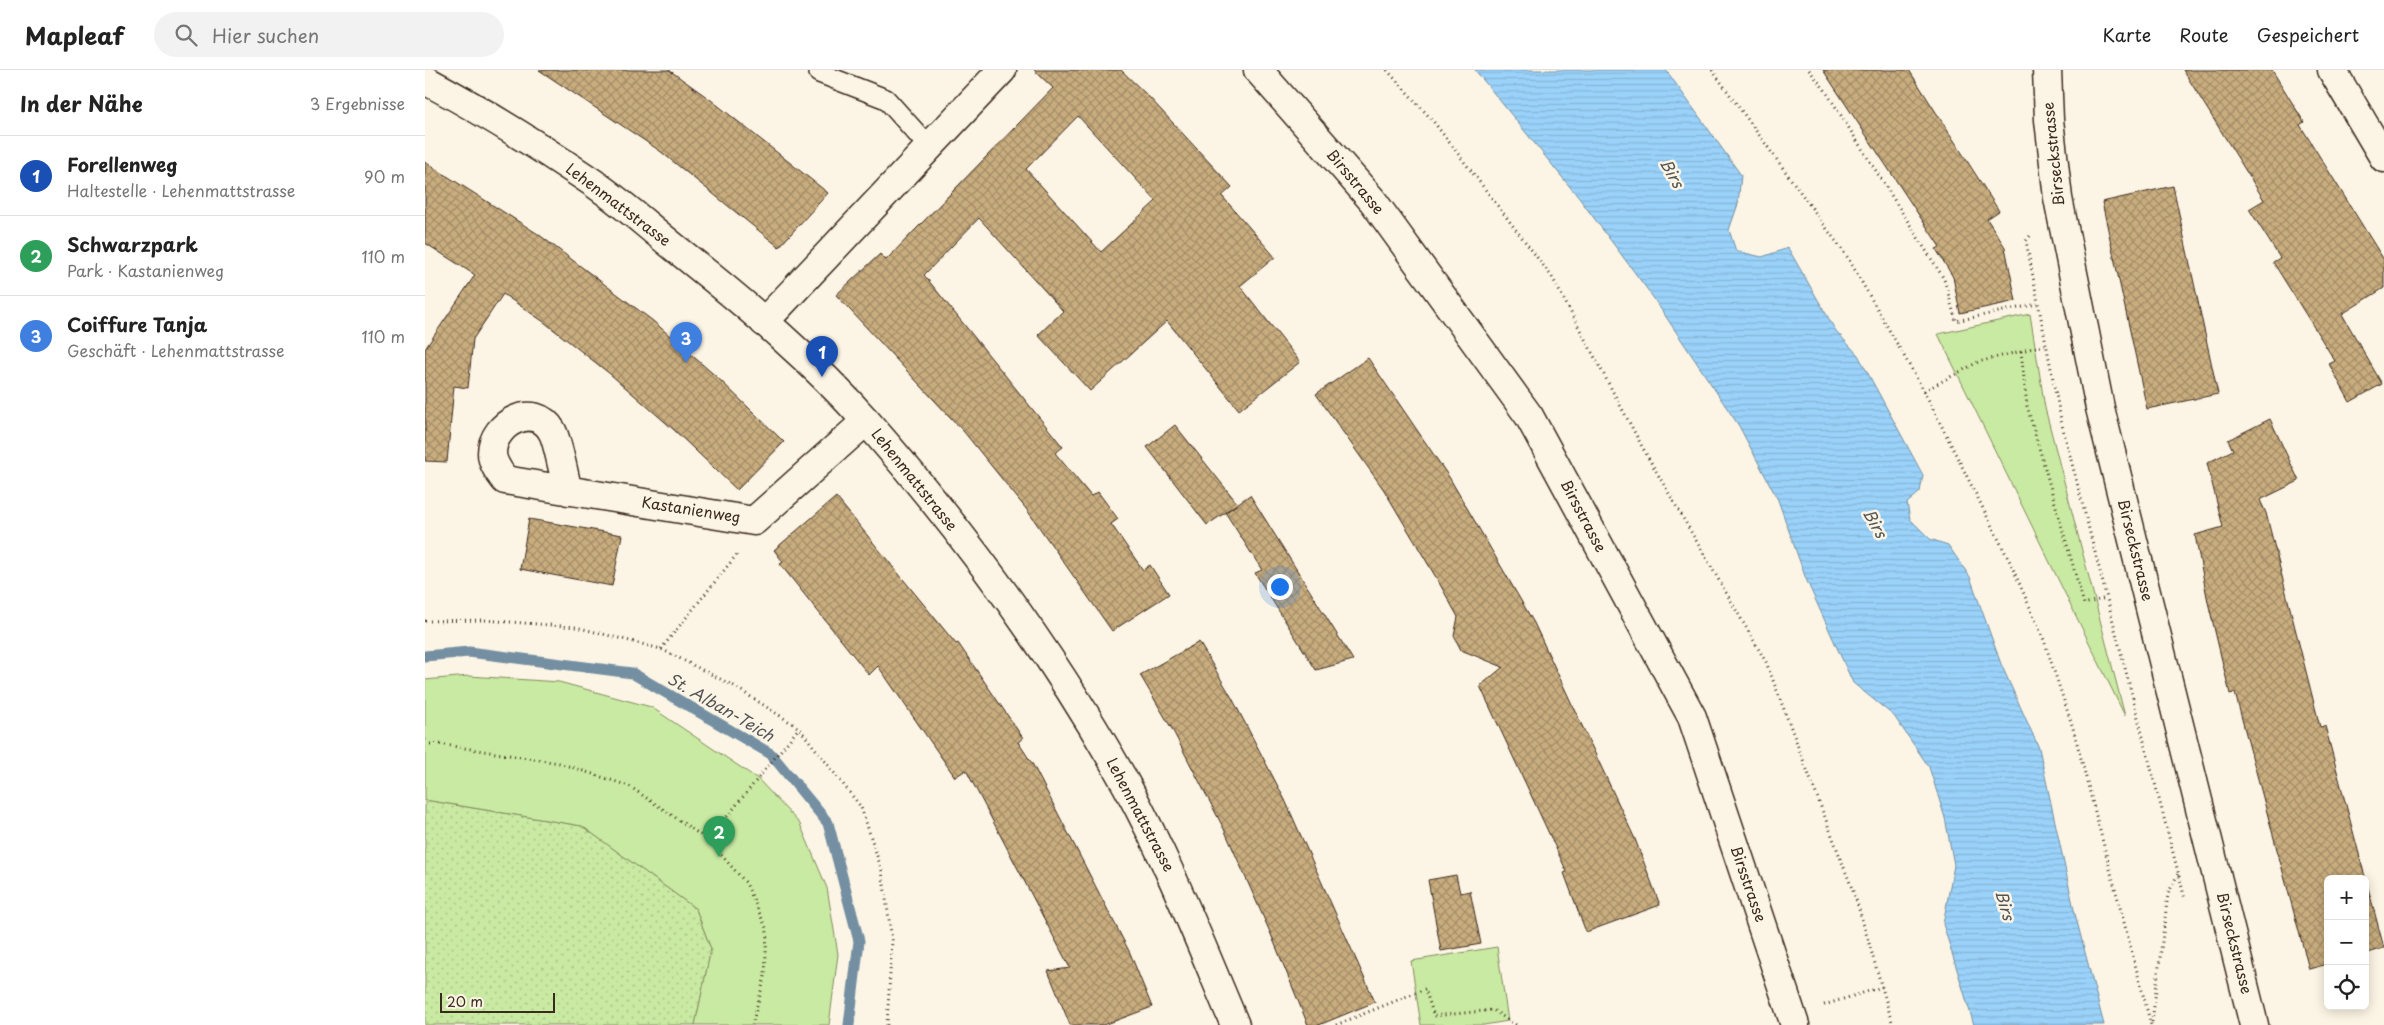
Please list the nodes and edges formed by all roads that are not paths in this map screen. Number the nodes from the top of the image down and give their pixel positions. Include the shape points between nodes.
1 (1003, 70) edge
2 (1258, 70) edge
3 (2047, 70) edge
4 (2332, 70) edge
5 (819, 73) dead end
6 (425, 80) edge
7 (929, 147) junction
8 (2384, 158) edge
9 (765, 322) junction
10 (866, 421) junction
11 (568, 491) dead end
12 (1235, 1025) edge
13 (1795, 1025) edge
14 (2254, 1025) edge

1 - 7 street
2 - 13 street, Birsstrasse via 1373,201 1529,416 1692,717
3 - 14 street, Birseckstrasse via 2058,198 2098,398
4 - 8 street
5 - 7 lane via 886,99
6 - 9 street, Lehenmattstrasse via 470,104 590,181
7 - 9 street
9 - 10 street, Lehenmattstrasse
10 - 11 street, Kastanienweg via 754,520
10 - 12 street, Lehenmattstrasse via 1016,608 1077,703 1128,787 1176,884

